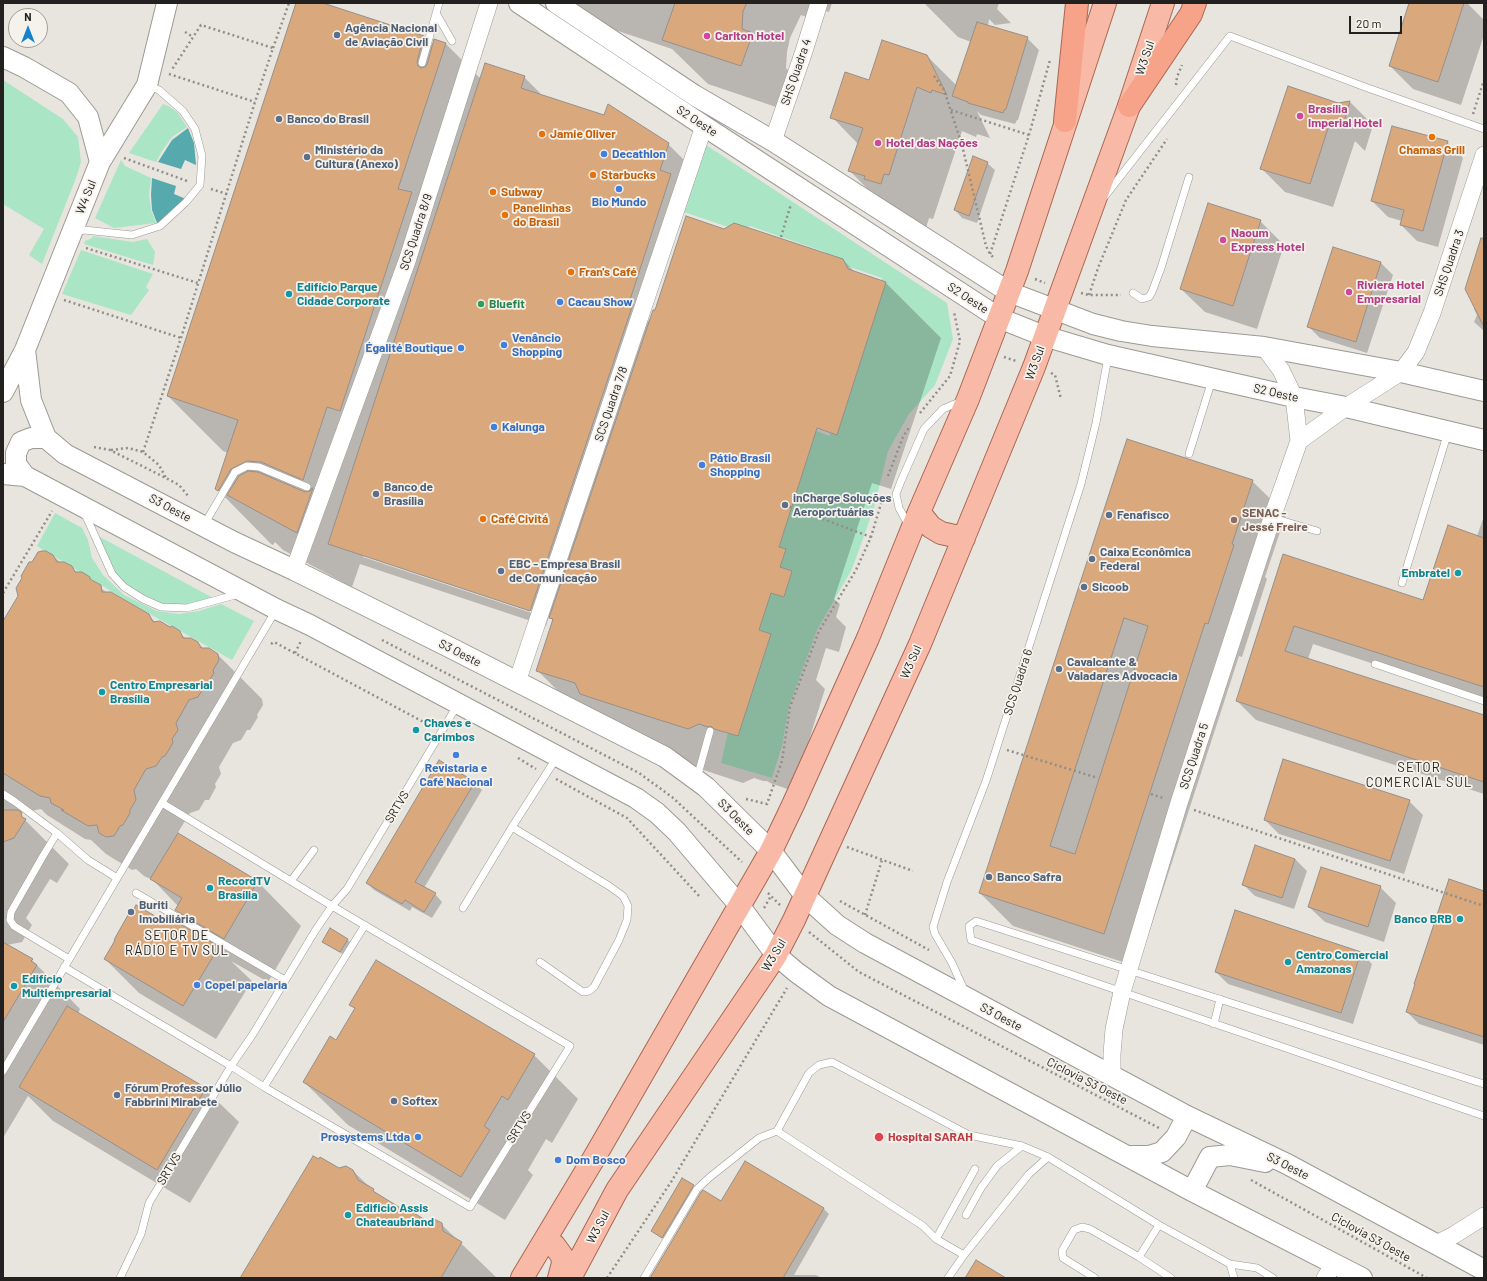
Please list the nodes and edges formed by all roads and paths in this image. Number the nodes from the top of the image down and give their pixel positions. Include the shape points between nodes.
1 (167, 3) edge
2 (289, 3) edge
3 (440, 3) edge
4 (489, 3) edge
5 (519, 3) edge
6 (556, 3) edge
7 (819, 3) edge
8 (1077, 3) edge
9 (1105, 3) edge
10 (1163, 3) edge
11 (1195, 3) edge
12 (436, 13) junction
13 (185, 32) dead end
14 (193, 38) dead end
15 (452, 41) dead end
16 (274, 48) dead end
17 (3, 57) edge
18 (1050, 59) dead end
19 (422, 63) dead end
20 (169, 74) dead end
21 (934, 76) dead end
22 (1484, 80) edge
23 (147, 85) junction
24 (255, 102) dead end
25 (1129, 106) junction
26 (951, 110) junction
27 (1065, 121) junction
28 (1470, 124) junction
29 (704, 126) junction
30 (1484, 129) edge
31 (1029, 135) junction
32 (1169, 136) dead end
33 (773, 141) junction
34 (1484, 155) edge
35 (109, 159) junction
36 (1189, 177) dead end
37 (200, 185) junction
38 (230, 195) dead end
39 (1090, 216) junction
40 (71, 234) junction
41 (85, 248) dead end
42 (990, 254) junction
43 (1017, 271) junction
44 (198, 283) dead end
45 (1062, 290) junction
46 (1009, 292) junction
47 (1133, 293) joint
48 (1089, 295) junction
49 (63, 300) dead end
50 (1055, 310) junction
51 (999, 318) junction
52 (1044, 336) junction
53 (181, 338) dead end
54 (1264, 347) junction
55 (25, 350) junction
56 (1108, 355) junction
57 (1402, 372) junction
58 (1213, 378) junction
59 (1484, 391) edge
60 (3, 392) edge
61 (1294, 397) junction
62 (968, 399) junction
63 (1346, 407) junction
64 (1448, 431) junction
65 (46, 438) junction
66 (1484, 440) edge
67 (1299, 441) junction
68 (110, 450) dead end
69 (1189, 454) dead end
70 (3, 474) edge
71 (25, 476) junction
72 (166, 478) dead end
73 (307, 487) dead end
74 (55, 505) dead end
75 (785, 505) dead end
76 (82, 506) junction
77 (1272, 518) junction
78 (916, 522) junction
79 (204, 526) junction
80 (1317, 531) dead end
81 (964, 538) junction
82 (294, 570) junction
83 (1402, 583) dead end
84 (245, 593) junction
85 (3, 594) edge
86 (276, 610) junction
87 (260, 638) junction
88 (1375, 664) dead end
89 (517, 682) junction
90 (1484, 701) edge
91 (458, 704) junction
92 (710, 731) dead end
93 (440, 735) junction
94 (997, 747) junction
95 (514, 756) dead end
96 (557, 757) junction
97 (546, 774) junction
98 (1098, 778) dead end
99 (696, 780) junction
100 (3, 794) edge
101 (1151, 794) dead end
102 (744, 798) dead end
103 (162, 803) junction
104 (1179, 803) junction
105 (512, 827) junction
106 (57, 833) junction
107 (831, 841) junction
108 (314, 850) dead end
109 (771, 851) junction
110 (882, 860) junction
111 (912, 871) dead end
112 (118, 878) junction
113 (755, 878) junction
114 (291, 881) junction
115 (136, 892) dead end
116 (806, 896) junction
117 (701, 898) dead end
118 (739, 905) junction
119 (332, 906) junction
120 (1484, 906) edge
121 (463, 908) dead end
122 (865, 915) dead end
123 (794, 920) junction
124 (365, 925) junction
125 (776, 954) junction
126 (69, 959) junction
127 (540, 962) dead end
128 (64, 967) junction
129 (1128, 970) junction
130 (796, 972) junction
131 (285, 980) junction
132 (1122, 992) junction
133 (968, 999) junction
134 (1220, 999) junction
135 (1214, 1024) junction
136 (231, 1066) junction
137 (3, 1071) edge
138 (1112, 1076) junction
139 (1484, 1084) edge
140 (264, 1087) junction
141 (1187, 1116) junction
142 (1484, 1116) edge
143 (777, 1131) junction
144 (1176, 1137) junction
145 (1022, 1146) junction
146 (1128, 1156) junction
147 (1048, 1157) junction
148 (1286, 1164) junction
149 (975, 1169) dead end
150 (1250, 1179) dead end
151 (1192, 1191) junction
152 (966, 1215) dead end
153 (1484, 1216) edge
154 (1159, 1225) junction
155 (936, 1239) junction
156 (543, 1244) junction
157 (1436, 1244) junction
158 (964, 1255) junction
159 (1139, 1257) junction
160 (1230, 1264) junction
161 (1484, 1270) edge
162 (1329, 1271) edge
163 (120, 1278) edge
164 (522, 1278) edge
165 (559, 1278) edge
166 (570, 1278) edge
167 (607, 1278) edge
168 (644, 1278) edge
169 (948, 1278) edge
170 (1095, 1278) edge
171 (1171, 1278) edge
172 (1234, 1278) edge
173 (1273, 1278) edge
174 (1362, 1278) edge
175 (1426, 1278) edge

1 - 23 main road, W4 Sul
2 - 16 path
3 - 12 lane
4 - 82 street, SCS Quadra 8/9 via 407,261
5 - 29 main road, S2 Oeste
6 - 33 main road, S2 Oeste via 694,95
7 - 33 street, SHS Quadra 4
8 - 27 highway
9 - 27 main road
10 - 25 main road, W3 Sul
11 - 25 highway via 1191,14
12 - 15 lane
12 - 19 lane
13 - 14 path
17 - 35 main road via 69,93 88,117
18 - 31 path
20 - 24 path
21 - 26 path via 944,90
22 - 28 path
23 - 35 main road, W4 Sul
23 - 37 lane via 159,90 183,111 195,129 202,156
25 - 39 main road, W3 Sul
26 - 31 path
26 - 42 path
27 - 43 main road
28 - 30 lane
28 - 39 lane via 1230,36
29 - 51 main road, S2 Oeste
29 - 89 street, SCS Quadra 7/8
31 - 42 path
32 - 48 path via 1126,200
33 - 46 main road, S2 Oeste
34 - 57 street, SHS Quadra 3 via 1432,313 1416,352
35 - 37 path
35 - 40 main road, W4 Sul
36 - 47 lane via 1152,292 1149,297 1142,299
37 - 38 path
37 - 40 lane via 160,226 132,235 84,230
39 - 45 main road, W3 Sul
40 - 55 main road, W4 Sul
41 - 44 path
42 - 43 path
43 - 45 path
43 - 46 main road
45 - 48 path
45 - 50 main road, W3 Sul
46 - 50 main road, S2 Oeste
46 - 51 main road
47 - 48 path
49 - 53 path
50 - 52 main road, W3 Sul
50 - 54 main road, S2 Oeste via 1093,324 1136,334
51 - 52 main road, S2 Oeste
51 - 62 main road
52 - 56 main road, S2 Oeste
52 - 81 main road, W3 Sul via 1034,367
54 - 57 main road, S2 Oeste
54 - 61 street, SCS Quadra 5 via 1281,370
55 - 60 main road, W4 Sul
55 - 65 main road, S3 Oeste via 31,400
56 - 58 main road, S2 Oeste
56 - 94 lane, SCS Quadra 6 via 1096,423 1081,484
57 - 59 main road, S2 Oeste
57 - 63 street, SHS Quadra 3
58 - 61 main road, S2 Oeste
58 - 69 lane
61 - 63 main road, S2 Oeste
61 - 67 street, SCS Quadra 5
62 - 78 main road
62 - 78 lane via 943,409 924,429 901,481 896,494 899,508
63 - 64 main road, S2 Oeste
63 - 67 street
64 - 66 main road, S2 Oeste
64 - 83 lane
65 - 71 main road via 31,438 21,442 16,453 16,464
65 - 79 main road, S3 Oeste via 65,454
67 - 77 street, SCS Quadra 5
68 - 72 path via 128,448 143,452 158,465
70 - 71 main road
71 - 76 main road
73 - 79 lane via 259,467 247,466 235,472
74 - 85 path
75 - 102 path via 871,537 856,570 816,638 790,707 782,761 767,804
76 - 84 main road
76 - 84 lane via 112,574 124,587 143,599 161,607 187,608
77 - 80 lane
77 - 104 street, SCS Quadra 5
78 - 81 main road via 941,533
78 - 109 main road via 868,638
79 - 82 main road, S3 Oeste
81 - 107 main road, W3 Sul via 920,644
82 - 89 main road, S3 Oeste
84 - 86 main road
86 - 87 lane
86 - 91 main road via 310,625
87 - 93 path via 271,644 274,642 430,725 432,730
87 - 103 lane
88 - 90 lane
89 - 99 main road, S3 Oeste via 665,757
91 - 93 lane, SRTVS
91 - 96 main road
92 - 99 lane
93 - 119 lane, SRTVS via 347,889
94 - 98 path
94 - 133 lane, SCS Quadra 6 via 933,927
95 - 97 path
96 - 97 lane
96 - 118 main road via 636,798 657,813 677,832
97 - 105 lane
97 - 117 path via 627,818
99 - 109 main road, S3 Oeste
100 - 106 lane
101 - 104 path
103 - 112 lane
103 - 114 lane, SRTVS
104 - 120 path
104 - 129 street, SCS Quadra 5
105 - 121 lane
105 - 127 lane via 609,886 623,896 628,906 627,920 619,940 594,987 589,991 583,992
106 - 112 lane via 88,860
106 - 126 lane via 11,912 10,920 14,926
107 - 110 path
107 - 116 main road, W3 Sul
108 - 114 lane
109 - 113 main road
109 - 116 main road, S3 Oeste
110 - 111 path
110 - 122 path
112 - 126 lane
113 - 118 main road
113 - 123 path, Ciclovia S3 Oeste
114 - 119 lane, SRTVS
115 - 131 lane
116 - 123 main road, W3 Sul
116 - 133 main road, S3 Oeste via 837,925 865,943
118 - 125 main road
118 - 156 main road
119 - 124 lane, SRTVS
119 - 131 lane, SRTVS
123 - 125 main road, W3 Sul
123 - 144 path, Ciclovia S3 Oeste via 859,972
124 - 140 lane
124 - 140 lane, SRTVS via 570,1046 470,1207
125 - 130 main road
125 - 166 main road, W3 Sul via 617,1190
126 - 128 lane
128 - 136 lane, SRTVS
128 - 137 lane
129 - 132 street, SCS Quadra 5
129 - 132 lane via 976,921 969,926 971,940
129 - 134 lane
130 - 146 main road via 829,996
130 - 167 path via 671,1182
131 - 136 lane, SRTVS
132 - 135 lane
132 - 138 street, SCS Quadra 5 via 1114,1029
133 - 138 main road, S3 Oeste
134 - 135 lane
134 - 139 lane
135 - 142 lane
136 - 140 lane, SRTVS
136 - 163 lane, SRTVS via 149,1203 141,1234
138 - 141 main road, S3 Oeste
141 - 144 main road
141 - 148 main road, S3 Oeste
143 - 145 lane via 809,1073 818,1065 832,1062 969,1135
143 - 155 lane via 923,1226
143 - 168 lane via 759,1138 697,1189
144 - 146 main road via 1162,1152 1149,1156
145 - 147 lane
145 - 152 lane via 997,1166
146 - 151 main road
147 - 154 lane
147 - 158 lane via 1029,1174
148 - 151 main road via 1258,1162 1230,1154 1210,1157
148 - 157 main road, S3 Oeste
149 - 155 lane
150 - 175 path, Ciclovia S3 Oeste
151 - 162 main road
153 - 157 street
154 - 159 lane
154 - 160 lane
155 - 158 lane
156 - 164 main road
156 - 165 main road via 554,1245 562,1256
157 - 161 main road, S3 Oeste
158 - 169 lane
159 - 170 lane via 1090,1228 1074,1230 1062,1251 1063,1258
159 - 171 lane
160 - 172 lane
160 - 173 lane via 1257,1268
162 - 174 main road

